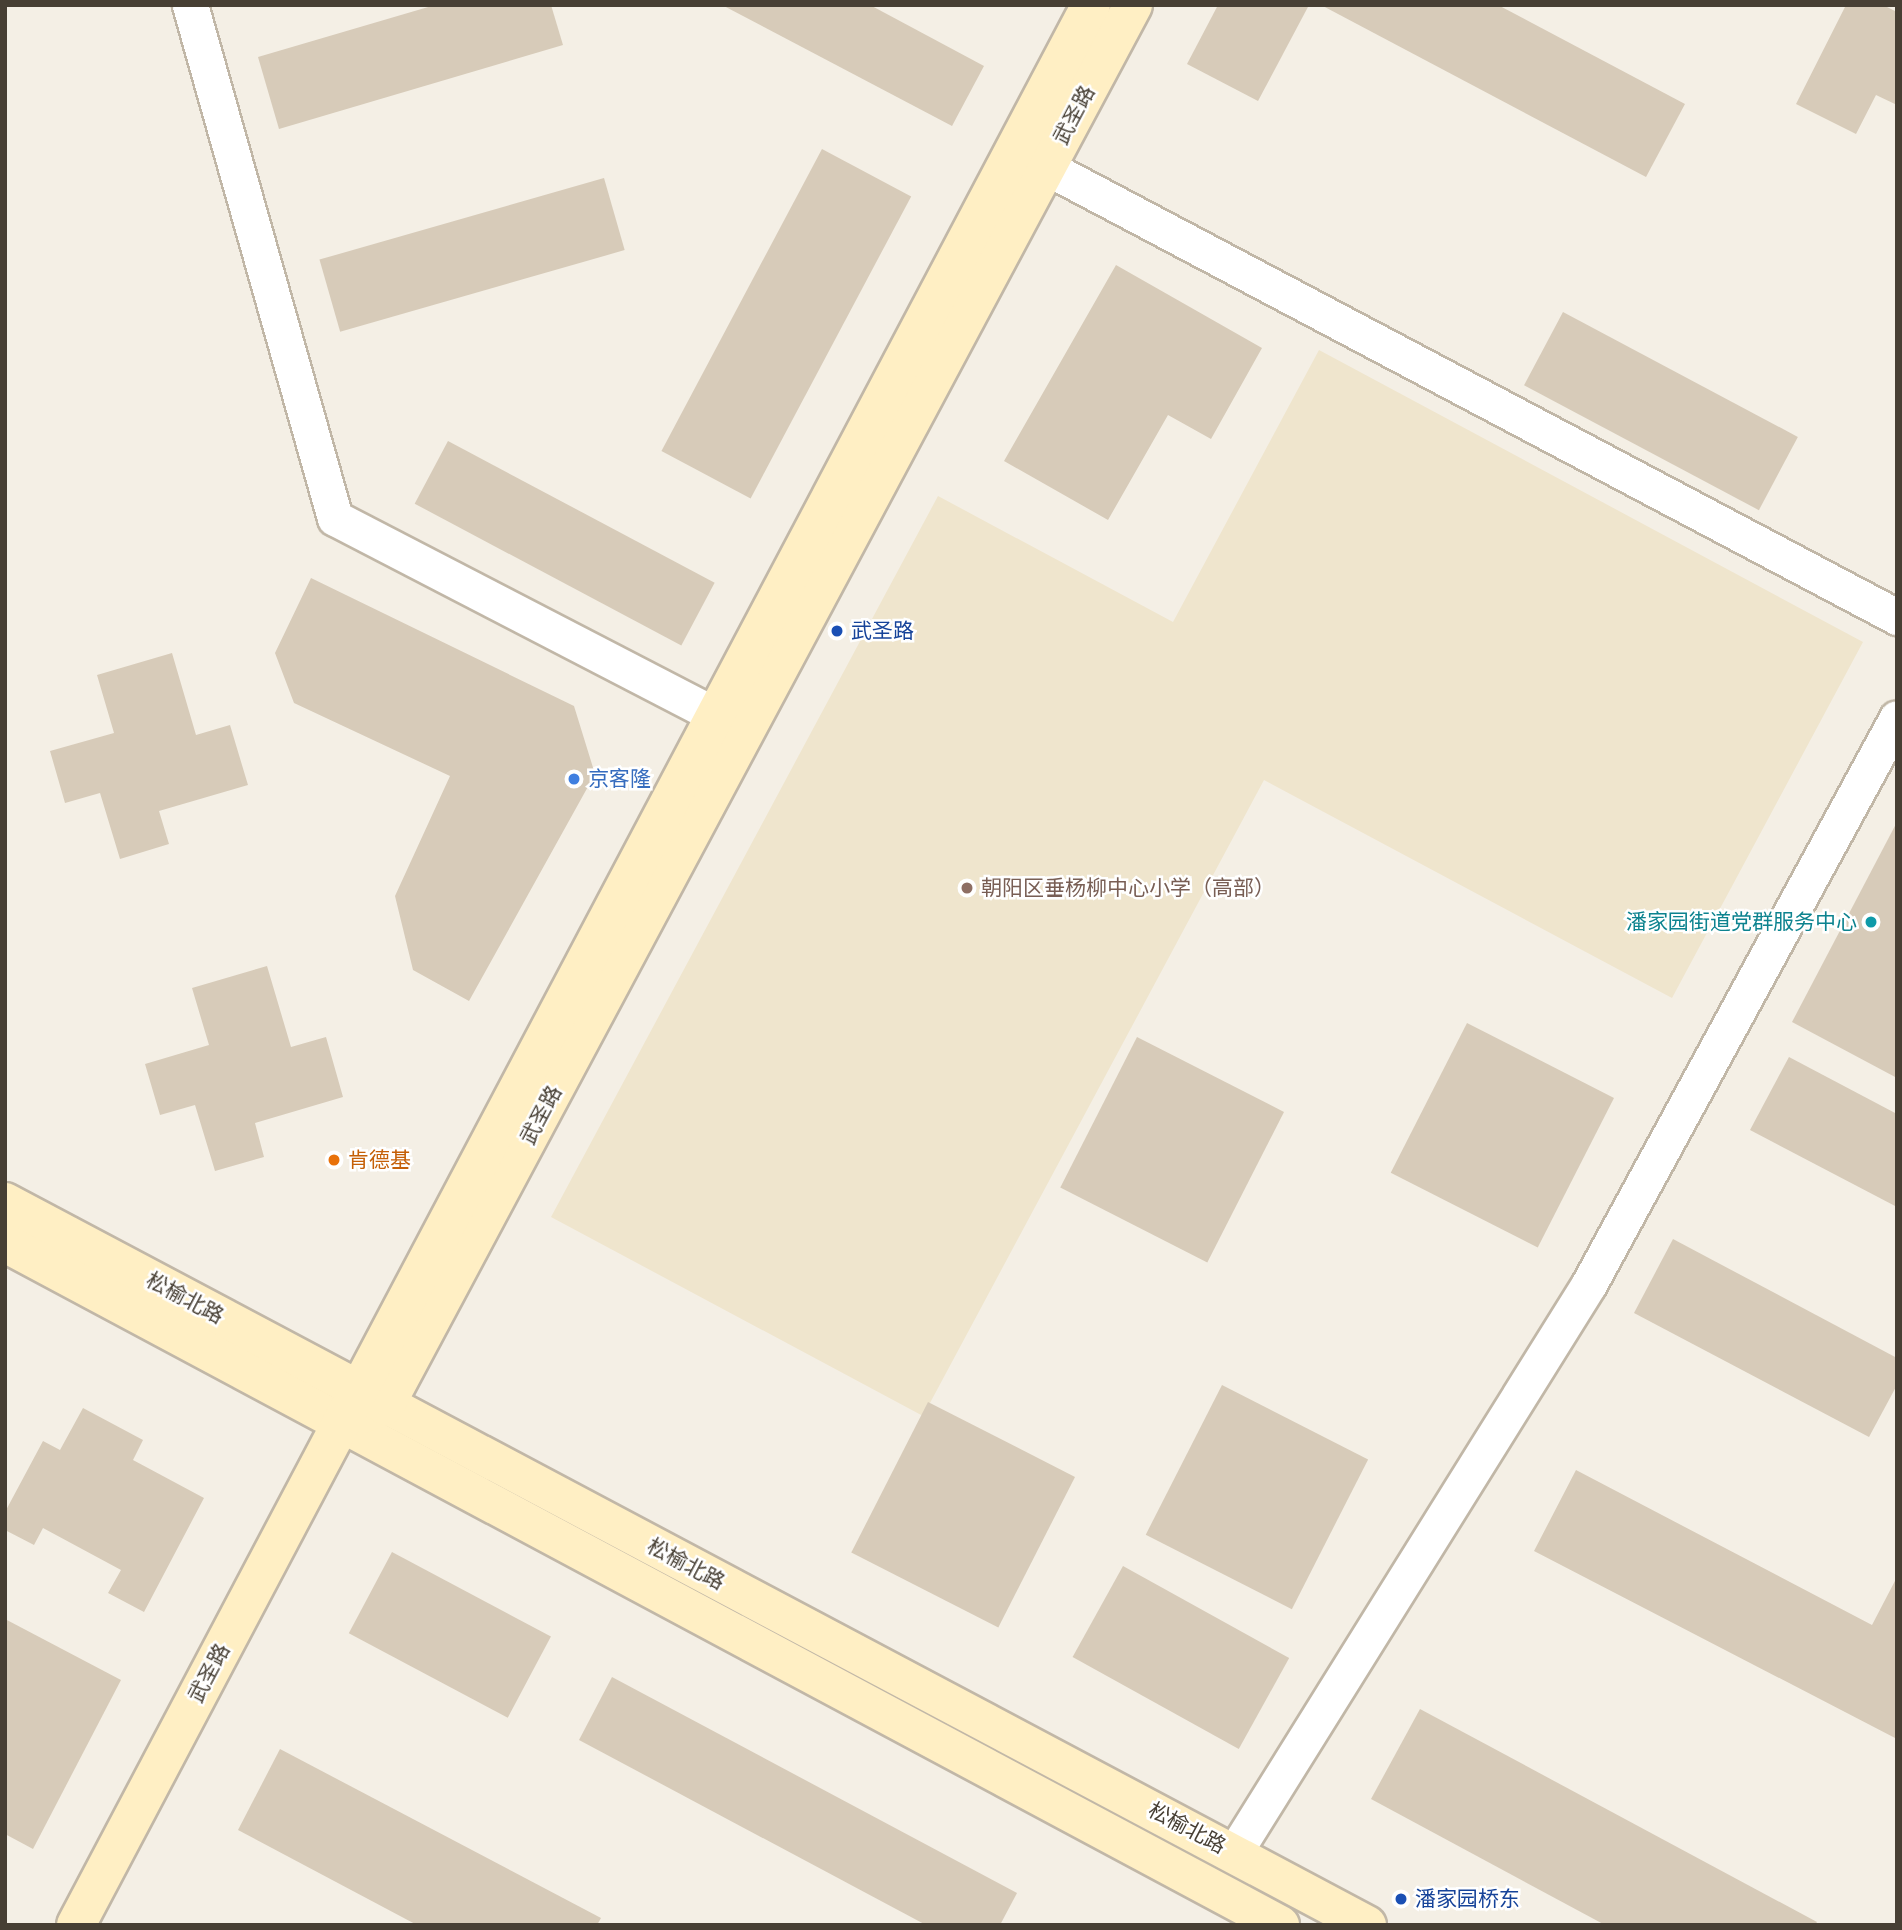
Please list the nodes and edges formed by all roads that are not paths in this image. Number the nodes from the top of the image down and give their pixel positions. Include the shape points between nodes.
1 (190, 5) edge
2 (1091, 5) edge
3 (1133, 5) edge
4 (1046, 167) junction
5 (1897, 617) edge
6 (715, 715) junction
7 (1897, 718) edge
8 (5, 1202) edge
9 (5, 1243) edge
10 (361, 1406) junction
11 (1234, 1853) junction
12 (76, 1925) edge
13 (1280, 1925) edge
14 (1367, 1925) edge

1 - 6 street via 335,518
2 - 6 street, 武圣路
3 - 4 street, 武圣路
4 - 5 street
4 - 10 street, 武圣路
6 - 10 street, 武圣路
7 - 11 street via 1589,1284
8 - 10 street, 松榆北路
9 - 10 street, 松榆北路
10 - 11 street, 松榆北路
10 - 12 street, 武圣路
10 - 13 street, 松榆北路
11 - 14 street, 松榆北路

